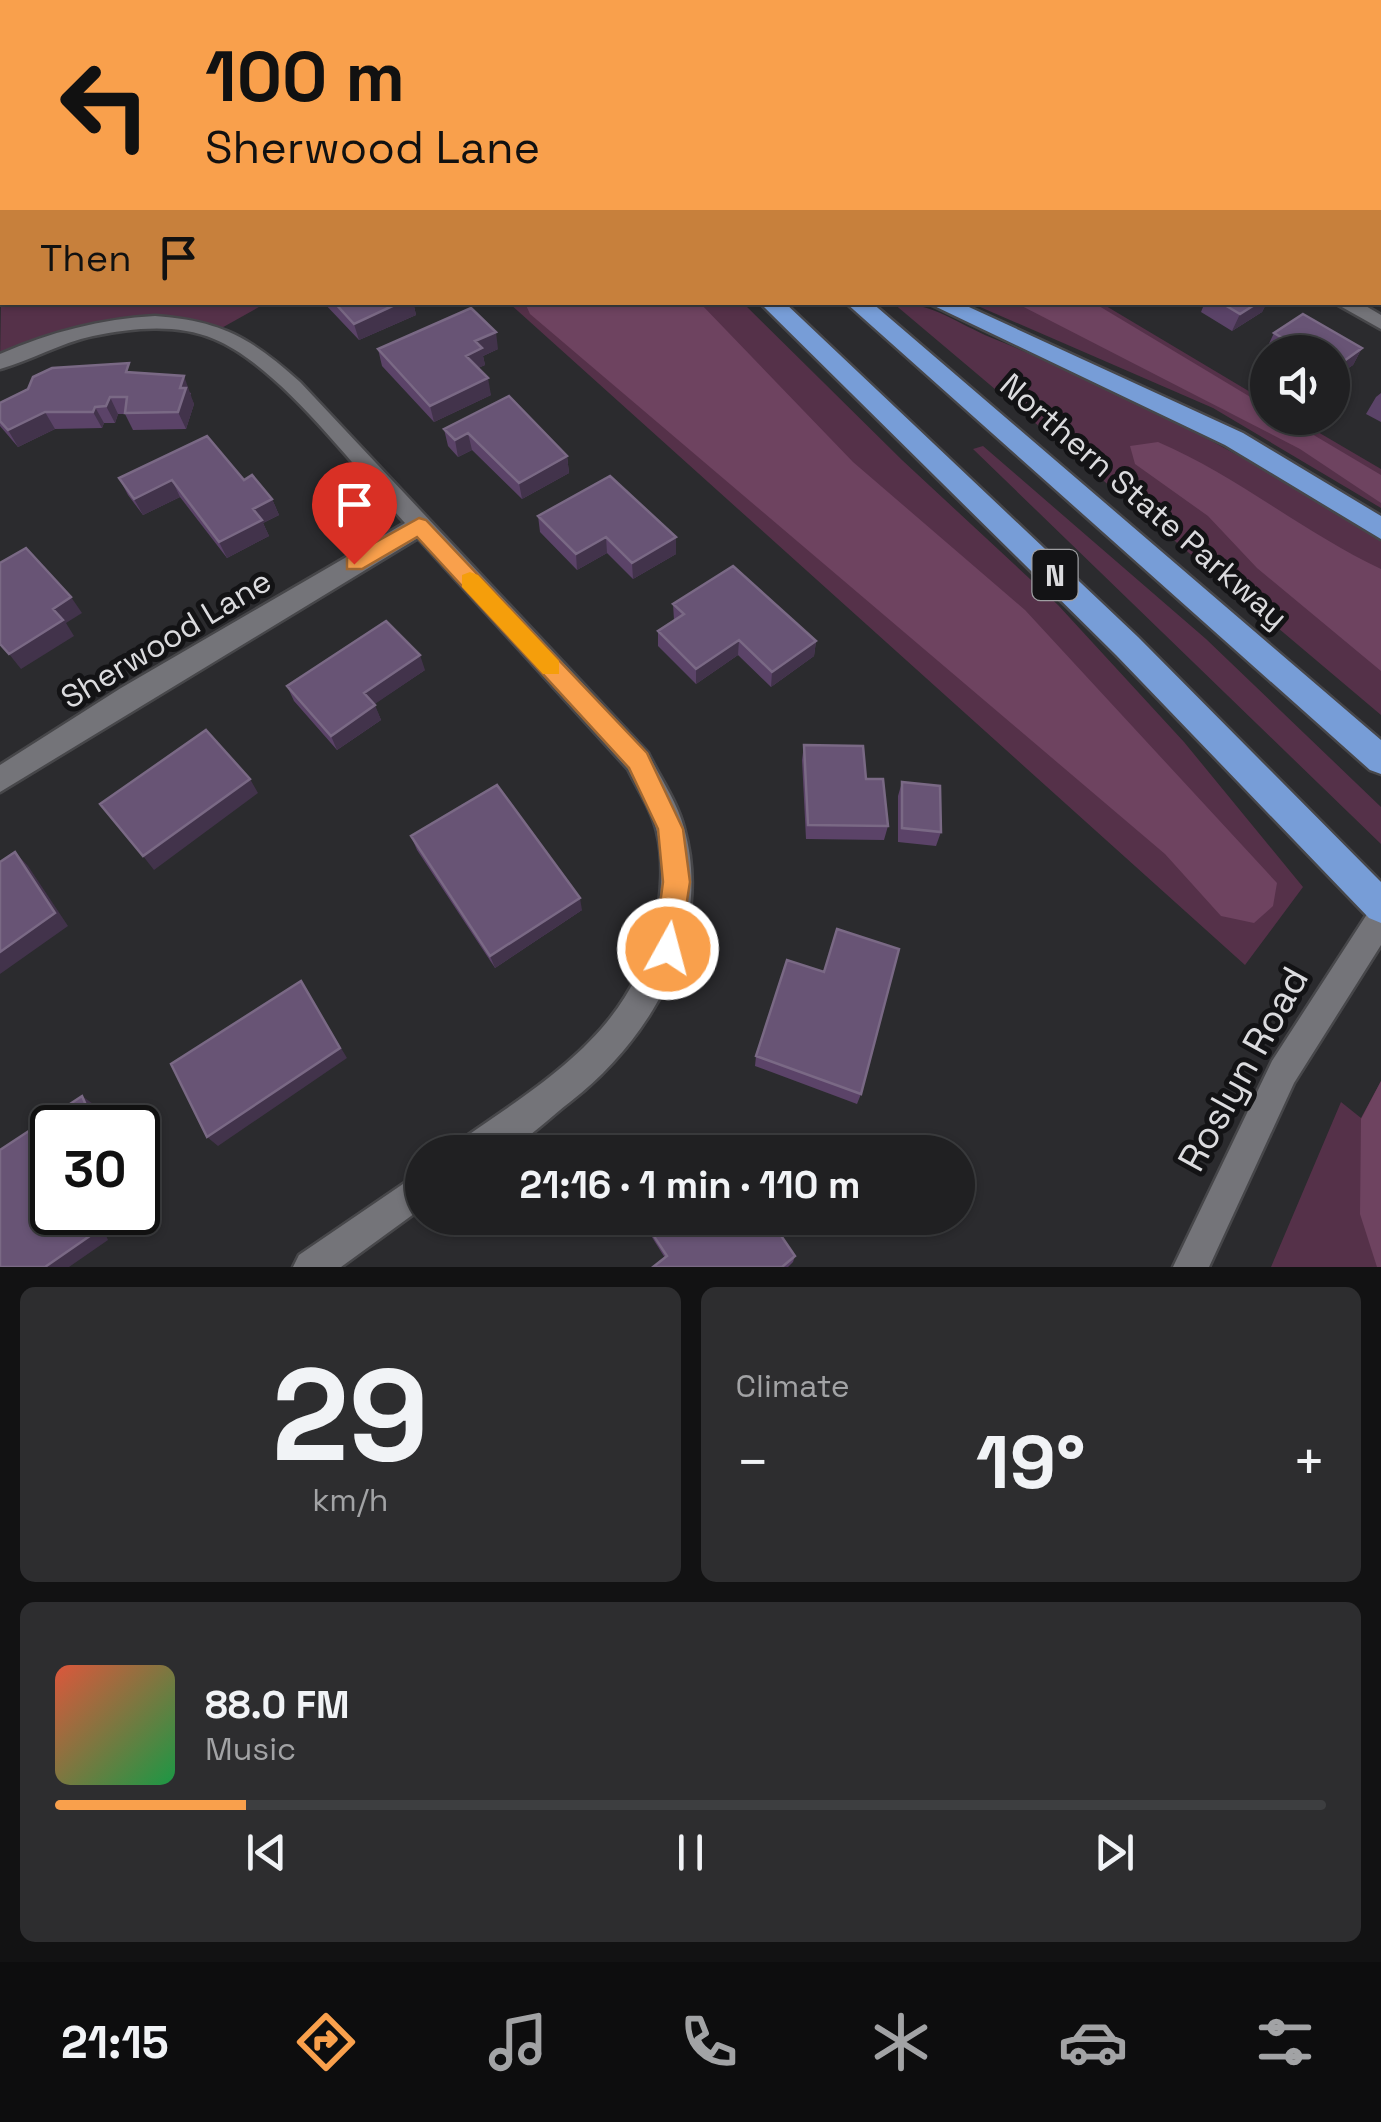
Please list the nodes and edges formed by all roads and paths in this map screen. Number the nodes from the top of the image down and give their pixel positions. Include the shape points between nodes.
1 (773, 305) edge
2 (859, 305) edge
3 (944, 305) edge
4 (1348, 305) edge
5 (1381, 323) edge
6 (0, 362) edge
7 (419, 526) junction
8 (1381, 529) edge
9 (1381, 760) edge
10 (0, 780) edge
11 (1381, 906) edge
12 (1381, 918) edge
13 (496, 1135) edge
14 (405, 1200) edge
15 (311, 1267) edge
16 (1190, 1267) edge

1 - 11 highway, N via 1128,646
2 - 9 highway, Northern State Parkway / N
3 - 8 highway via 1234,439
4 - 5 street
6 - 7 street via 102,327 159,323 214,332 246,346 293,387
7 - 10 street, Sherwood Lane
7 - 13 street via 638,761 670,829 676,882 668,949 632,1024 582,1074
12 - 16 street, Roslyn Road via 1282,1072
14 - 15 street

